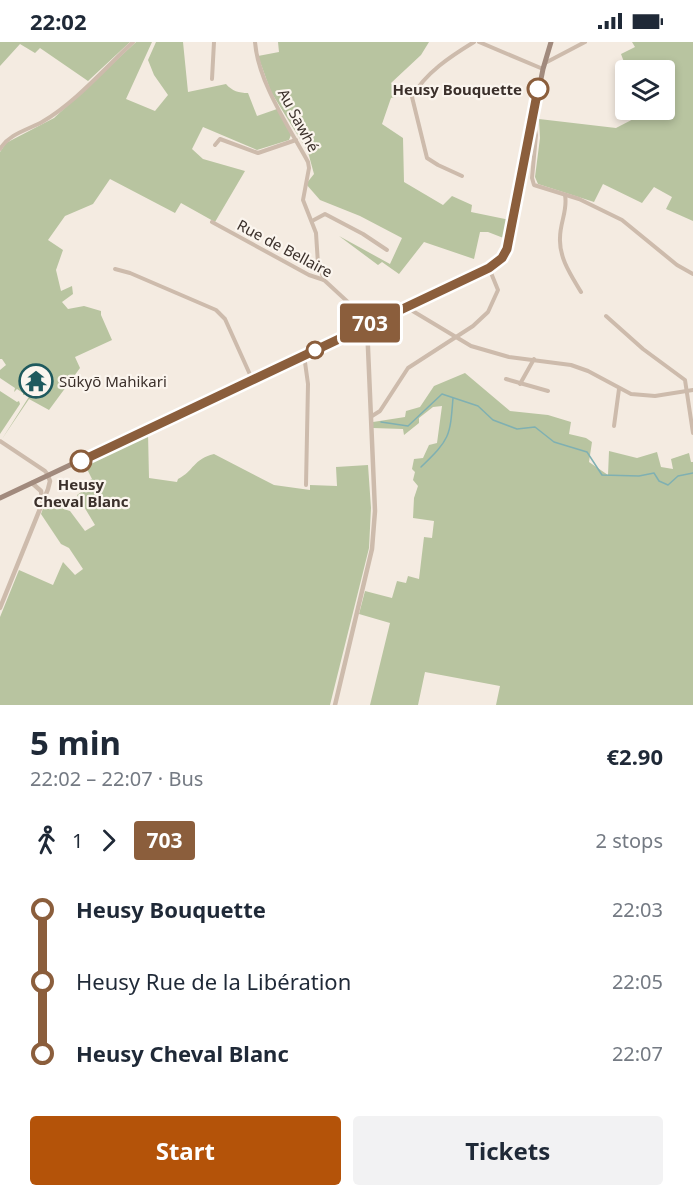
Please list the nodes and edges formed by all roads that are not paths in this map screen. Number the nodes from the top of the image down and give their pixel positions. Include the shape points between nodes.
1 (133, 42) edge
2 (214, 42) edge
3 (255, 42) edge
4 (474, 42) edge
5 (479, 42) edge
6 (551, 42) edge
7 (585, 42) edge
8 (543, 66) junction
9 (212, 79) dead end
10 (531, 128) junction
11 (297, 140) junction
12 (215, 145) dead end
13 (0, 149) edge
14 (462, 176) dead end
15 (565, 195) junction
16 (312, 221) junction
17 (212, 222) dead end
18 (387, 250) dead end
19 (489, 268) junction
20 (115, 269) dead end
21 (693, 274) edge
22 (324, 280) junction
23 (581, 292) dead end
24 (406, 307) junction
25 (606, 316) dead end
26 (367, 325) junction
27 (455, 339) junction
28 (304, 356) junction
29 (534, 359) junction
30 (506, 379) dead end
31 (252, 380) junction
32 (520, 384) junction
33 (619, 389) junction
34 (548, 390) dead end
35 (693, 390) edge
36 (686, 391) junction
37 (372, 416) junction
38 (615, 426) dead end
39 (693, 433) edge
40 (0, 441) edge
41 (48, 476) junction
42 (32, 483) junction
43 (306, 485) dead end
44 (47, 490) junction
45 (41, 491) junction
46 (0, 498) edge
47 (42, 500) junction
48 (0, 608) edge
49 (335, 705) edge

1 - 13 street via 59,111 5,140
2 - 9 street
3 - 11 street, Au Sawhé via 270,91
4 - 14 street via 440,65 412,97 427,158
5 - 8 street via 523,62
6 - 8 main road
7 - 8 street
8 - 10 main road
10 - 15 street via 536,135 534,185
10 - 19 main road via 507,249
11 - 12 street via 258,153 220,139
11 - 16 street, Au Sawhé via 308,162 303,200
15 - 21 street via 626,223
15 - 23 street via 561,256
16 - 18 street via 325,214
16 - 22 street, Au Sawhé
17 - 22 street, Rue de Bellaire via 309,276
19 - 24 main road
19 - 27 street via 498,290 492,304 488,312
20 - 31 street via 216,310 225,319
22 - 26 street, Rue de Bellaire via 363,316
24 - 26 main road
24 - 27 street
25 - 36 street via 685,380
26 - 28 main road
26 - 37 street
27 - 29 street via 488,353
27 - 37 street via 408,368 380,411
28 - 31 main road
28 - 43 street via 308,384
29 - 32 street
29 - 33 street via 571,365
30 - 32 street
31 - 41 main road
32 - 34 street
33 - 36 street via 655,396
33 - 38 street
35 - 36 street
36 - 39 street
37 - 49 street via 372,549
40 - 41 street
41 - 42 main road
41 - 44 street
42 - 45 street
42 - 46 main road
44 - 45 street
44 - 47 street
45 - 47 street
47 - 48 street

